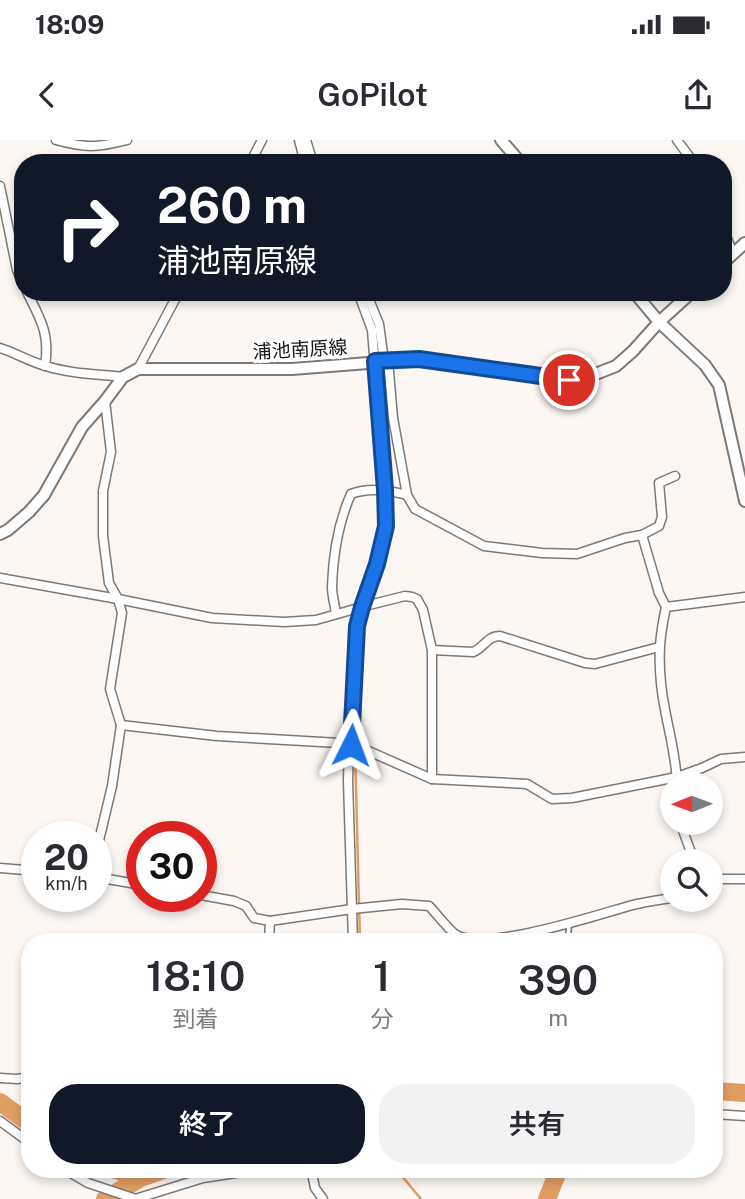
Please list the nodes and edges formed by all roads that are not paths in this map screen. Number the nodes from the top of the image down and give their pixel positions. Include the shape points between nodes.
1 (56, 140) edge
2 (127, 140) edge
3 (501, 140) edge
4 (513, 154) edge
5 (0, 186) edge
6 (745, 243) edge
7 (733, 254) edge
8 (14, 255) edge
9 (32, 301) edge
10 (174, 301) edge
11 (361, 301) edge
12 (370, 301) edge
13 (642, 301) edge
14 (682, 301) edge
15 (659, 322) junction
16 (0, 348) edge
17 (382, 361) junction
18 (45, 366) junction
19 (138, 369) junction
20 (123, 377) junction
21 (106, 401) junction
22 (742, 470) edge
23 (675, 476) dead end
24 (388, 490) junction
25 (407, 495) junction
26 (745, 501) edge
27 (0, 534) edge
28 (642, 535) junction
29 (0, 578) edge
30 (745, 597) edge
31 (118, 599) junction
32 (365, 606) junction
33 (666, 607) junction
34 (336, 614) junction
35 (659, 647) junction
36 (432, 650) junction
37 (121, 725) junction
38 (353, 745) junction
39 (745, 757) edge
40 (676, 772) edge
41 (694, 772) edge
42 (432, 779) junction
43 (660, 783) edge
44 (104, 821) edge
45 (0, 868) edge
46 (21, 869) edge
47 (723, 879) edge
48 (745, 879) edge
49 (217, 898) edge
50 (660, 900) edge
51 (356, 908) junction
52 (270, 921) junction
53 (569, 924) junction
54 (269, 933) edge
55 (354, 933) edge
56 (454, 933) edge
57 (529, 933) edge
58 (568, 933) edge
59 (0, 1078) edge
60 (21, 1078) edge
61 (723, 1115) edge
62 (745, 1116) edge
63 (0, 1121) edge
64 (21, 1136) edge
65 (79, 1178) edge
66 (203, 1178) edge
67 (313, 1178) edge
68 (133, 1198) edge
69 (323, 1199) edge

1 - 2 street via 86,148
3 - 4 main road
5 - 8 street
6 - 7 main road
9 - 18 street via 44,325
10 - 19 street
11 - 17 street
12 - 17 street via 379,324
13 - 15 main road
14 - 15 main road, 浦池南原線
15 - 17 main road, 浦池南原線 via 616,366 569,380 419,359
15 - 22 main road via 705,365 719,385
16 - 18 street
17 - 19 main road, 浦池南原線 via 282,369
17 - 24 street
17 - 25 street
18 - 20 street
19 - 20 main road, 浦池南原線
20 - 21 main road, 浦池南原線
21 - 27 main road, 浦池南原線 via 82,427 44,495
21 - 31 street via 111,452 103,491 103,536 109,583
22 - 26 main road
23 - 28 street via 659,483 662,517 659,526
24 - 25 street
24 - 32 street via 386,526
24 - 34 street via 360,490 351,494 345,506 332,589
25 - 28 street via 415,509 484,546 577,554
28 - 33 street
29 - 31 street
30 - 33 street
31 - 34 street via 212,618 284,622
31 - 37 street via 121,613 110,689
32 - 34 street
32 - 36 street via 405,596 416,599
32 - 38 street via 357,626
33 - 35 street
35 - 36 street via 596,664 500,636 473,652
35 - 40 street
36 - 42 street
37 - 38 street via 217,737
37 - 44 street
38 - 42 street
38 - 51 street via 348,781
39 - 41 street via 721,759
42 - 43 street via 527,784 552,799
45 - 46 street
47 - 48 street
49 - 52 street via 246,906 254,918
50 - 53 street
51 - 52 street
51 - 55 street
51 - 56 street via 429,906
52 - 54 street
53 - 57 street
53 - 58 lane
59 - 60 street
61 - 62 street
63 - 64 street
65 - 68 street
66 - 68 street
67 - 69 street

